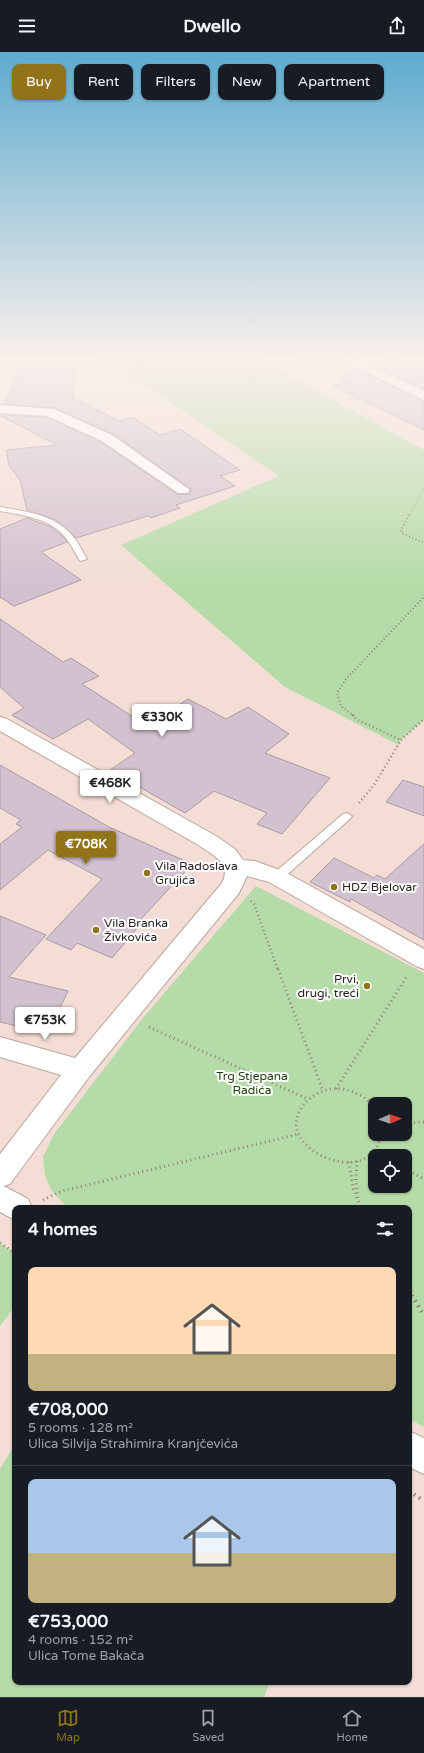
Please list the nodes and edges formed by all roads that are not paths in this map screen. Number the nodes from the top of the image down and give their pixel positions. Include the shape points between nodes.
1 (97, 433) edge
2 (183, 490) dead end
3 (0, 509) edge
4 (83, 559) dead end
5 (0, 723) edge
6 (347, 816) road end
7 (233, 877) junction
8 (277, 877) junction
9 (422, 959) edge
10 (0, 1047) edge
11 (80, 1070) junction
12 (0, 1175) edge
13 (0, 1197) edge
14 (29, 1205) edge
15 (412, 1450) edge
16 (424, 1457) edge

1 - 2 street
3 - 4 lane via 29,514 50,522 67,534
5 - 7 street via 208,841 227,854
6 - 8 lane
7 - 8 street via 255,869
7 - 11 street
8 - 9 street
10 - 11 street
11 - 12 street
13 - 14 street
15 - 16 street

